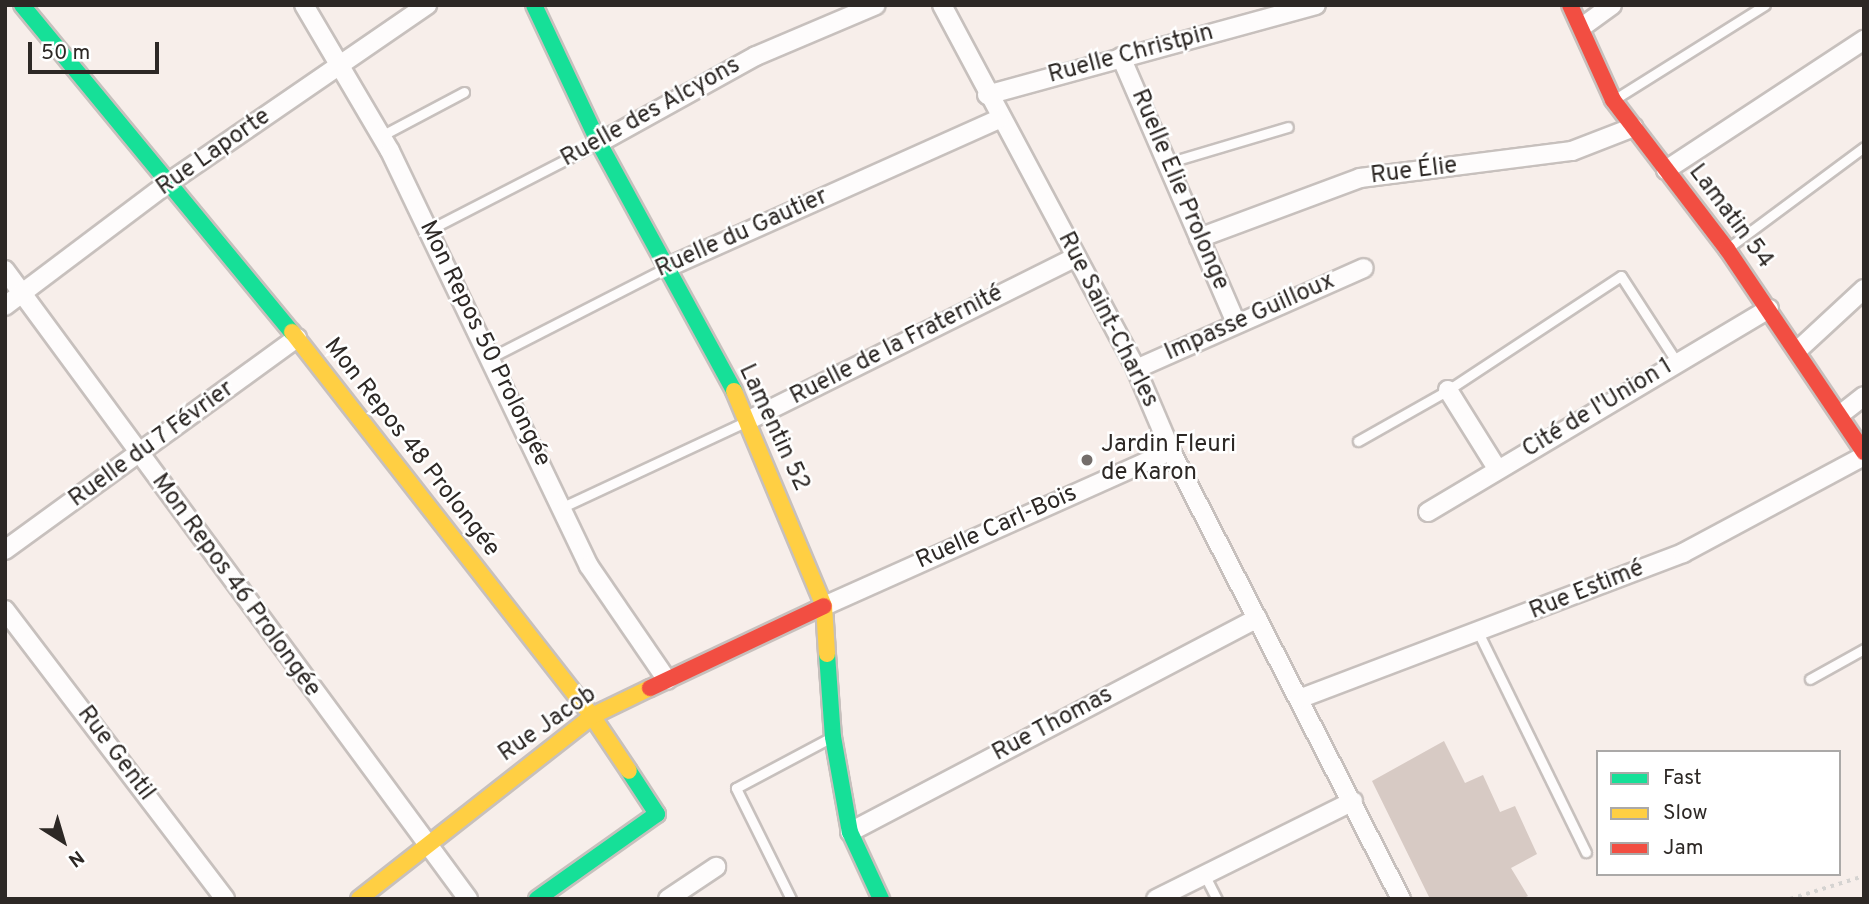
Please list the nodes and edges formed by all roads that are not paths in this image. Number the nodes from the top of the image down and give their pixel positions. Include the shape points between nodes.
1 (22, 5) edge
2 (304, 5) edge
3 (427, 5) edge
4 (534, 5) edge
5 (876, 5) edge
6 (942, 5) edge
7 (1316, 5) edge
8 (1570, 5) edge
9 (1612, 5) edge
10 (1765, 5) edge
11 (1581, 27) junction
12 (1864, 40) edge
13 (1121, 57) junction
14 (342, 64) junction
15 (464, 92) dead end
16 (987, 95) junction
17 (1613, 100) junction
18 (999, 119) junction
19 (1288, 127) dead end
20 (1634, 127) junction
21 (381, 136) junction
22 (599, 143) junction
23 (1864, 147) edge
24 (1167, 163) junction
25 (1666, 170) junction
26 (171, 181) junction
27 (429, 230) junction
28 (1199, 238) junction
29 (1727, 249) junction
30 (1076, 257) junction
31 (666, 268) junction
32 (1364, 268) dead end
33 (5, 270) edge
34 (1864, 289) edge
35 (22, 293) junction
36 (5, 306) edge
37 (1769, 309) junction
38 (1236, 323) junction
39 (297, 338) junction
40 (1798, 350) junction
41 (488, 359) junction
42 (1676, 361) junction
43 (1136, 369) junction
44 (1448, 390) junction
45 (1864, 396) edge
46 (1842, 414) junction
47 (749, 420) junction
48 (1359, 441) dead end
49 (1171, 451) junction
50 (1864, 454) edge
51 (140, 456) junction
52 (1498, 470) junction
53 (565, 506) junction
54 (1427, 512) dead end
55 (5, 550) edge
56 (824, 606) junction
57 (5, 610) edge
58 (1257, 618) junction
59 (1479, 634) junction
60 (1864, 649) edge
61 (1810, 679) dead end
62 (667, 680) junction
63 (1299, 699) junction
64 (592, 716) junction
65 (833, 737) junction
66 (1353, 802) junction
67 (850, 832) junction
68 (425, 843) junction
69 (1586, 852) dead end
70 (716, 867) dead end
71 (1203, 874) junction
72 (541, 898) edge
73 (225, 899) edge
74 (359, 899) edge
75 (468, 899) edge
76 (668, 899) edge
77 (791, 899) edge
78 (881, 899) edge
79 (1156, 899) edge
80 (1216, 899) edge
81 (1401, 899) edge

1 - 26 street, Mon Repos 48 Prolongée
2 - 14 street, Mon Repos 50 Prolongée
3 - 14 street, Rue Laporte
4 - 22 street, Lamentin 52
5 - 22 street, Ruelle des Alcyons via 756,56
6 - 16 street, Rue Saint-Charles
7 - 13 street, Ruelle Christpin
8 - 11 street, Lamatin 54
9 - 11 street
10 - 17 lane
11 - 17 street, Lamatin 54
12 - 25 street
13 - 16 street, Ruelle Christpin
13 - 24 street, Ruelle Elie Prolonge
14 - 21 street, Mon Repos 50 Prolongée
14 - 26 street, Rue Laporte
15 - 21 lane
16 - 18 street, Rue Saint-Charles
17 - 20 street, Lamatin 54
18 - 30 street, Rue Saint-Charles
18 - 31 street, Ruelle du Gautier
19 - 24 lane
20 - 25 street, Lamatin 54
20 - 28 street, Rue Élie via 1572,151 1360,178
21 - 27 street, Mon Repos 50 Prolongée
22 - 27 lane, Ruelle des Alcyons
22 - 31 street, Lamentin 52
23 - 29 lane
24 - 28 street, Ruelle Elie Prolonge
25 - 29 street, Lamatin 54
26 - 35 street, Rue Laporte
26 - 39 street, Mon Repos 48 Prolongée
27 - 41 street, Mon Repos 50 Prolongée
28 - 38 street, Ruelle Elie Prolonge
29 - 37 street, Lamatin 54
30 - 43 street, Rue Saint-Charles
30 - 47 street, Ruelle de la Fraternité
31 - 41 lane, Ruelle du Gautier
31 - 47 street, Lamentin 52
32 - 38 street, Impasse Guilloux
33 - 35 street, Mon Repos 46 Prolongée
34 - 40 street
35 - 36 street, Rue Laporte
35 - 51 street, Mon Repos 46 Prolongée
37 - 40 street, Lamatin 54
37 - 42 street, Cité de l'Union 1
38 - 43 street, Impasse Guilloux
39 - 51 street, Ruelle du 7 Février
39 - 64 street, Mon Repos 48 Prolongée
40 - 46 street, Lamatin 54
41 - 53 street, Mon Repos 50 Prolongée
42 - 44 lane via 1621,276
42 - 52 street, Cité de l'Union 1
43 - 49 street, Rue Saint-Charles
44 - 48 lane
44 - 52 street
45 - 46 street
46 - 50 street, Lamatin 54
47 - 53 lane, Ruelle de la Fraternité
47 - 56 street, Lamentin 52
49 - 56 street, Ruelle Carl-Bois
49 - 58 street, Rue Saint-Charles
50 - 59 street, Rue Estimé via 1683,552
51 - 55 street, Ruelle du 7 Février
51 - 68 street, Mon Repos 46 Prolongée
52 - 54 street, Cité de l'Union 1
53 - 62 street, Mon Repos 50 Prolongée via 617,612
56 - 62 street, Rue Jacob
56 - 65 street, Lamentin 52
57 - 73 street, Rue Gentil
58 - 63 street, Rue Saint-Charles
58 - 67 street, Rue Thomas
59 - 63 street, Rue Estimé
59 - 69 lane
60 - 61 lane
62 - 64 street, Rue Jacob
63 - 66 street, Rue Saint-Charles
64 - 68 street, Rue Jacob
64 - 72 street, Mon Repos 48 Prolongée via 657,814
65 - 67 street, Lamentin 52
65 - 77 lane via 736,788
66 - 71 street
66 - 81 street, Rue Saint-Charles
67 - 78 street, Lamentin 52
68 - 74 street, Rue Jacob
68 - 75 street, Mon Repos 46 Prolongée
70 - 76 street
71 - 79 street
71 - 80 lane

